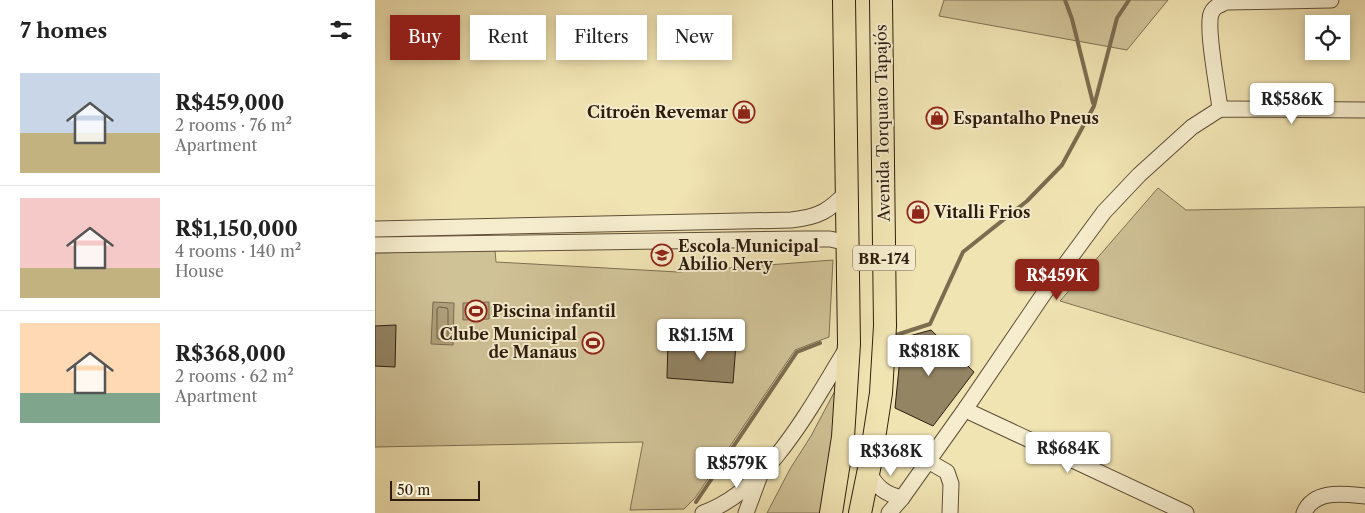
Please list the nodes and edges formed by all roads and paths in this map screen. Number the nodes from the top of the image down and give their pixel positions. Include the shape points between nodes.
1 (844, 0) edge
2 (881, 0) edge
3 (1331, 0) edge
4 (1220, 109) junction
5 (1365, 110) edge
6 (848, 191) junction
7 (712, 222) junction
8 (570, 224) junction
9 (424, 228) junction
10 (375, 229) edge
11 (713, 240) junction
12 (571, 242) junction
13 (848, 243) junction
14 (425, 244) junction
15 (375, 245) edge
16 (849, 344) junction
17 (966, 408) junction
18 (928, 461) junction
19 (869, 472) junction
20 (759, 476) junction
21 (1365, 496) edge
22 (902, 498) junction
23 (706, 512) edge
24 (746, 513) edge
25 (831, 513) edge
26 (860, 513) edge
27 (889, 513) edge
28 (951, 513) edge
29 (1186, 513) edge
30 (1304, 513) edge

1 - 6 highway, BR-174
2 - 19 highway, Avenida Torquato Tapajós / BR-174 via 885,326 881,393
3 - 4 street via 1226,2 1216,6 1211,14 1210,30
4 - 5 street
4 - 17 street via 1192,127 1104,212
6 - 7 street via 834,206 806,218
6 - 13 highway, BR-174
7 - 8 street
7 - 11 street
8 - 9 street
8 - 12 street
9 - 10 street
9 - 14 street
11 - 12 street
11 - 13 street via 831,239
12 - 14 street
13 - 16 highway, BR-174
14 - 15 street
16 - 20 street via 781,450
16 - 25 highway, BR-174 via 843,437
17 - 18 street
17 - 29 street
18 - 22 street
18 - 28 street via 947,472 951,484
19 - 22 street via 878,487
19 - 26 highway, Avenida Torquato Tapajós / BR-174
20 - 23 street via 732,498
20 - 24 street
21 - 30 street via 1328,495 1315,499
22 - 27 street

